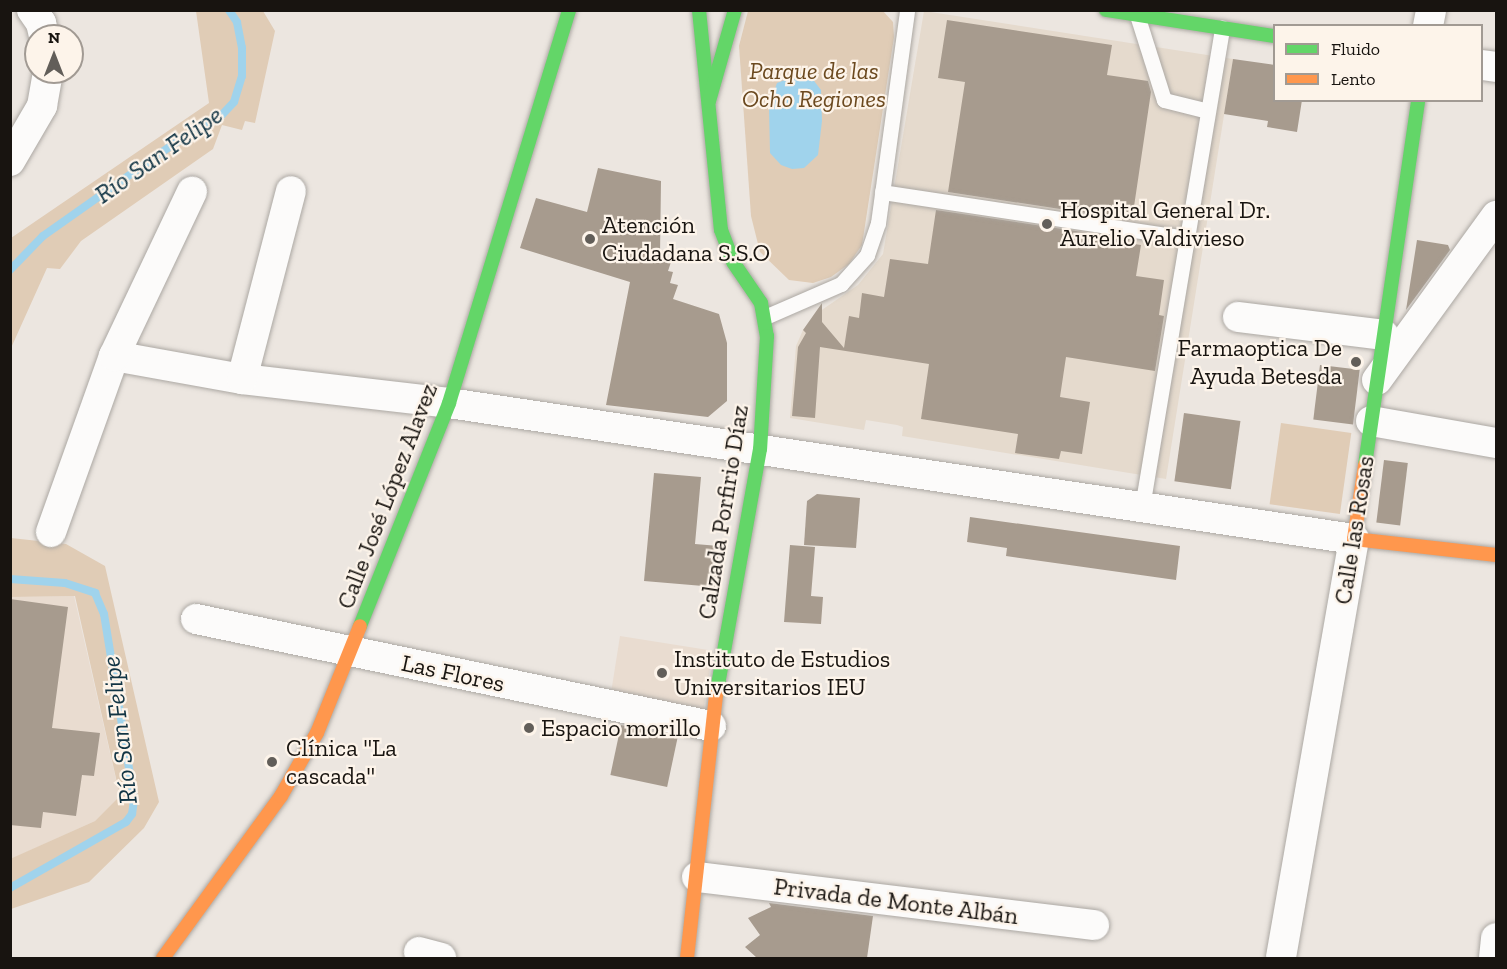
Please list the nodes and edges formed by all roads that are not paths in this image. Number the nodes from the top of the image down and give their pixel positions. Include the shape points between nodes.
1 (32, 10) edge
2 (569, 10) edge
3 (699, 10) edge
4 (735, 10) edge
5 (907, 10) edge
6 (1106, 10) edge
7 (1137, 15) junction
8 (38, 24) edge
9 (1222, 28) junction
10 (1273, 36) edge
11 (46, 84) edge
12 (1418, 102) edge
13 (708, 107) junction
14 (1208, 111) junction
15 (10, 161) edge
16 (291, 191) dead end
17 (192, 192) dead end
18 (882, 192) junction
19 (1494, 226) edge
20 (1187, 238) junction
21 (765, 317) junction
22 (1238, 317) dead end
23 (1384, 335) junction
24 (114, 356) junction
25 (242, 379) junction
26 (1377, 380) junction
27 (449, 403) junction
28 (1371, 421) junction
29 (1497, 443) edge
30 (760, 449) junction
31 (1143, 507) junction
32 (51, 532) dead end
33 (1354, 539) junction
34 (1497, 555) edge
35 (196, 619) dead end
36 (352, 653) junction
37 (711, 726) junction
38 (697, 877) junction
39 (1094, 925) dead end
40 (1497, 938) edge
41 (184, 944) edge
42 (163, 958) edge
43 (687, 958) edge
44 (1281, 958) edge
45 (1494, 958) edge

1 - 8 street
2 - 27 main road, Calle José López Alavez
3 - 13 main road, Calzada Porfirio Díaz
4 - 13 main road
5 - 18 lane
6 - 7 main road
7 - 9 main road
7 - 14 lane via 1164,100
9 - 10 main road
9 - 14 lane
11 - 15 street via 42,106
12 - 23 main road, Calle las Rosas
13 - 21 main road, Calzada Porfirio Díaz via 724,243 761,303
14 - 20 lane
16 - 25 street
17 - 24 street
18 - 20 lane
18 - 21 lane via 873,240 854,272 818,296
19 - 26 street
20 - 31 lane
21 - 30 main road, Calzada Porfirio Díaz
22 - 23 street
23 - 26 main road, Calle las Rosas
24 - 25 street
24 - 32 street
25 - 27 street
26 - 28 main road, Calle las Rosas
27 - 30 street
27 - 36 main road, Calle José López Alavez
28 - 29 street
28 - 33 main road, Calle las Rosas
30 - 31 street
30 - 37 main road, Calzada Porfirio Díaz
31 - 33 street
33 - 34 main road
33 - 44 street, Calle las Rosas
35 - 36 street, Las Flores
36 - 37 street, Las Flores
36 - 41 main road, Calle José López Alavez via 317,734
37 - 38 main road, Calzada Porfirio Díaz
38 - 39 street, Privada de Monte Albán
38 - 43 main road, Calzada Porfirio Díaz
40 - 45 street
41 - 42 main road, Calle José López Alavez

